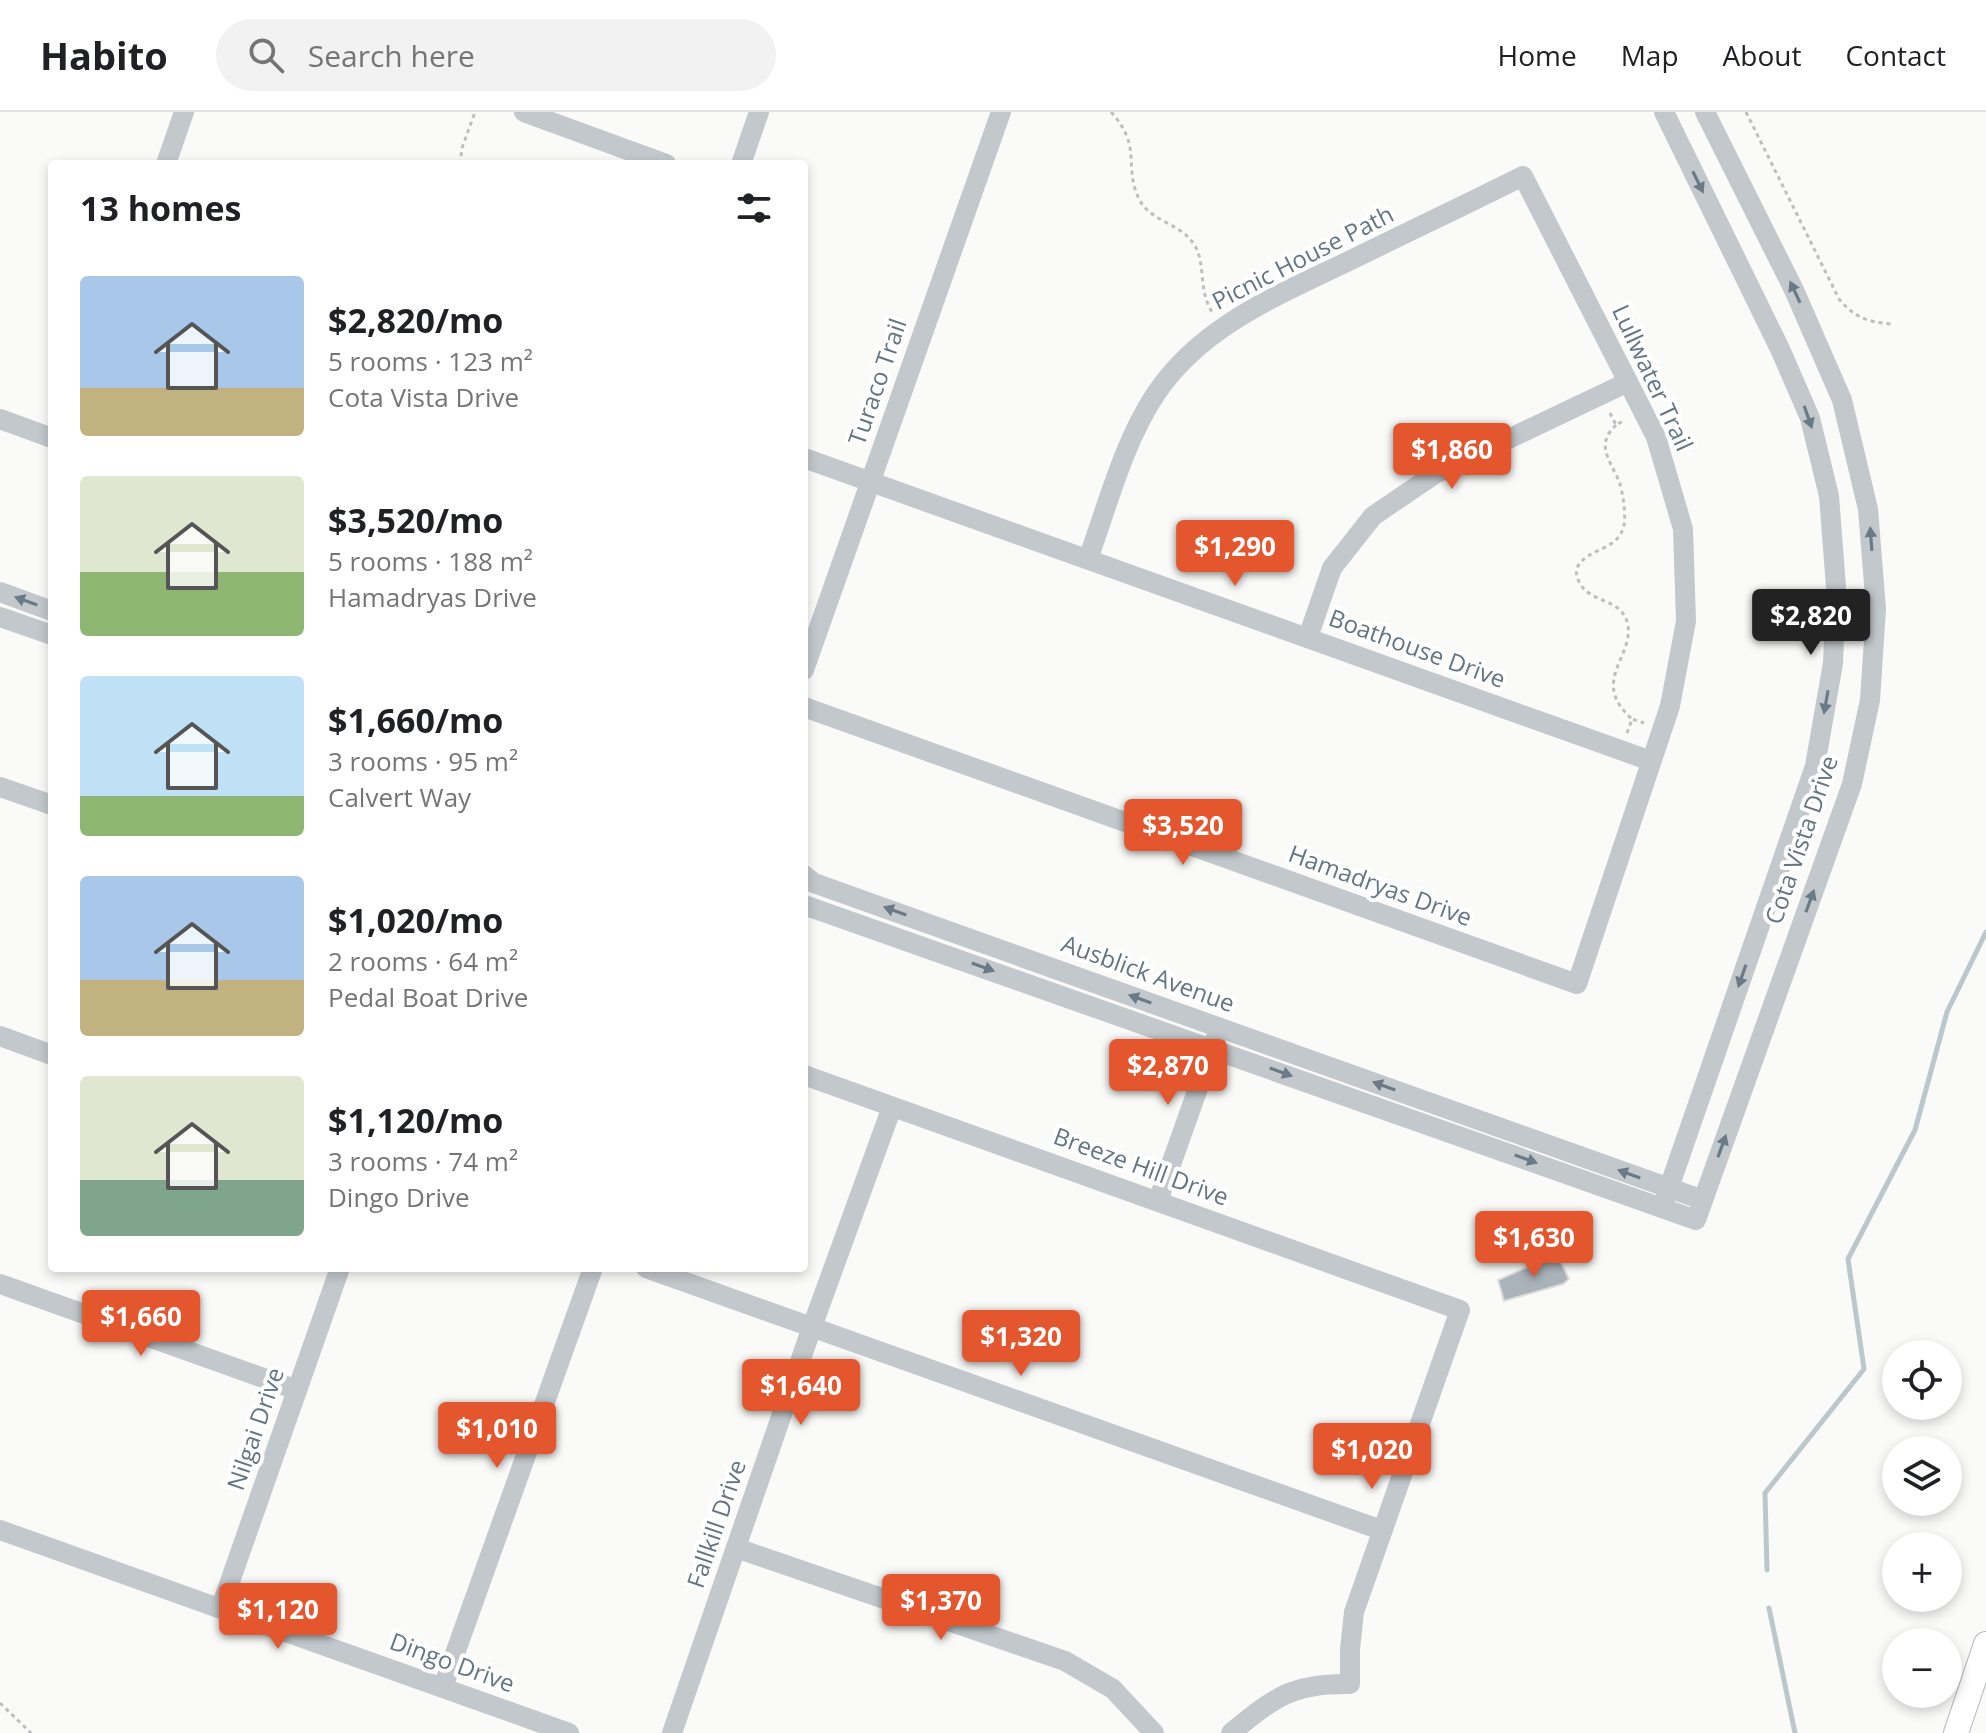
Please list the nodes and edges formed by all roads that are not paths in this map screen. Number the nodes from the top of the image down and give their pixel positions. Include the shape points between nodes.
1 (184, 112) edge
2 (524, 112) edge
3 (759, 112) edge
4 (1001, 112) edge
5 (1664, 112) edge
6 (1705, 112) edge
7 (167, 160) edge
8 (655, 160) edge
9 (742, 160) edge
10 (1523, 176) joint
11 (1628, 382) junction
12 (0, 419) edge
13 (48, 437) edge
14 (808, 459) edge
15 (870, 481) junction
16 (1088, 559) junction
17 (0, 592) edge
18 (48, 610) edge
19 (0, 617) edge
20 (48, 634) edge
21 (1308, 637) junction
22 (808, 659) edge
23 (808, 708) edge
24 (1651, 761) junction
25 (0, 787) edge
26 (48, 804) edge
27 (808, 880) edge
28 (808, 906) edge
29 (1577, 984) joint
30 (1220, 1028) junction
31 (0, 1036) edge
32 (1213, 1048) junction
33 (48, 1054) edge
34 (808, 1076) edge
35 (892, 1107) junction
36 (1665, 1198) junction
37 (1158, 1201) junction
38 (1700, 1210) joint
39 (339, 1272) edge
40 (592, 1272) edge
41 (657, 1272) edge
42 (0, 1284) edge
43 (812, 1327) junction
44 (297, 1390) junction
45 (0, 1530) edge
46 (1381, 1530) junction
47 (736, 1548) junction
48 (221, 1607) junction
49 (1986, 1644) edge
50 (443, 1687) junction
51 (569, 1733) edge
52 (672, 1733) edge
53 (1154, 1733) edge
54 (1231, 1733) edge
55 (1956, 1733) edge

1 - 7 street
2 - 8 street
3 - 9 street
4 - 15 street, Turaco Trail
5 -> 36 street, Cota Vista Drive via 1810,418 1829,496 1836,587 1833,663 1815,766
38 -> 6 street, Cota Vista Drive via 1852,784 1870,700 1876,609 1868,509 1842,400
10 - 11 street, Lullwater Trail
10 - 16 street, Picnic House Path via 1249,310 1200,343 1156,394 1139,423
11 - 21 street via 1435,474 1373,516 1332,568
11 - 24 street, Lullwater Trail via 1656,437 1683,529 1686,621 1670,706
12 - 13 street
14 - 15 street, Boathouse Drive
15 - 16 street, Boathouse Drive
15 - 22 street, Turaco Trail
16 - 21 street, Boathouse Drive
18 -> 17 street
19 - 20 street
21 - 24 street, Boathouse Drive
23 - 29 street, Hamadryas Drive
24 - 29 street, Lullwater Trail
25 - 26 street
30 -> 27 street, Ausblick Avenue
28 -> 32 street, Ausblick Avenue
30 - 32 street
36 -> 30 street, Ausblick Avenue
31 - 33 street
32 -> 36 street, Ausblick Avenue
32 - 37 street
34 - 35 street, Breeze Hill Drive
35 - 37 street, Breeze Hill Drive
35 - 43 street, Fallkill Drive
36 - 38 street, Ausblick Avenue
37 - 46 street, Breeze Hill Drive via 1460,1310
39 - 44 street, Nilgai Drive
40 - 50 street
41 - 43 street
42 - 44 street
43 - 46 street
43 - 47 street, Fallkill Drive
44 - 48 street, Nilgai Drive
45 - 48 street, Dingo Drive
46 - 54 street via 1354,1612 1350,1684 1317,1683 1293,1691 1266,1704
47 - 52 street, Fallkill Drive
47 - 53 street via 1065,1661 1113,1689
48 - 50 street, Dingo Drive
49 - 55 main road
50 - 51 street, Dingo Drive

